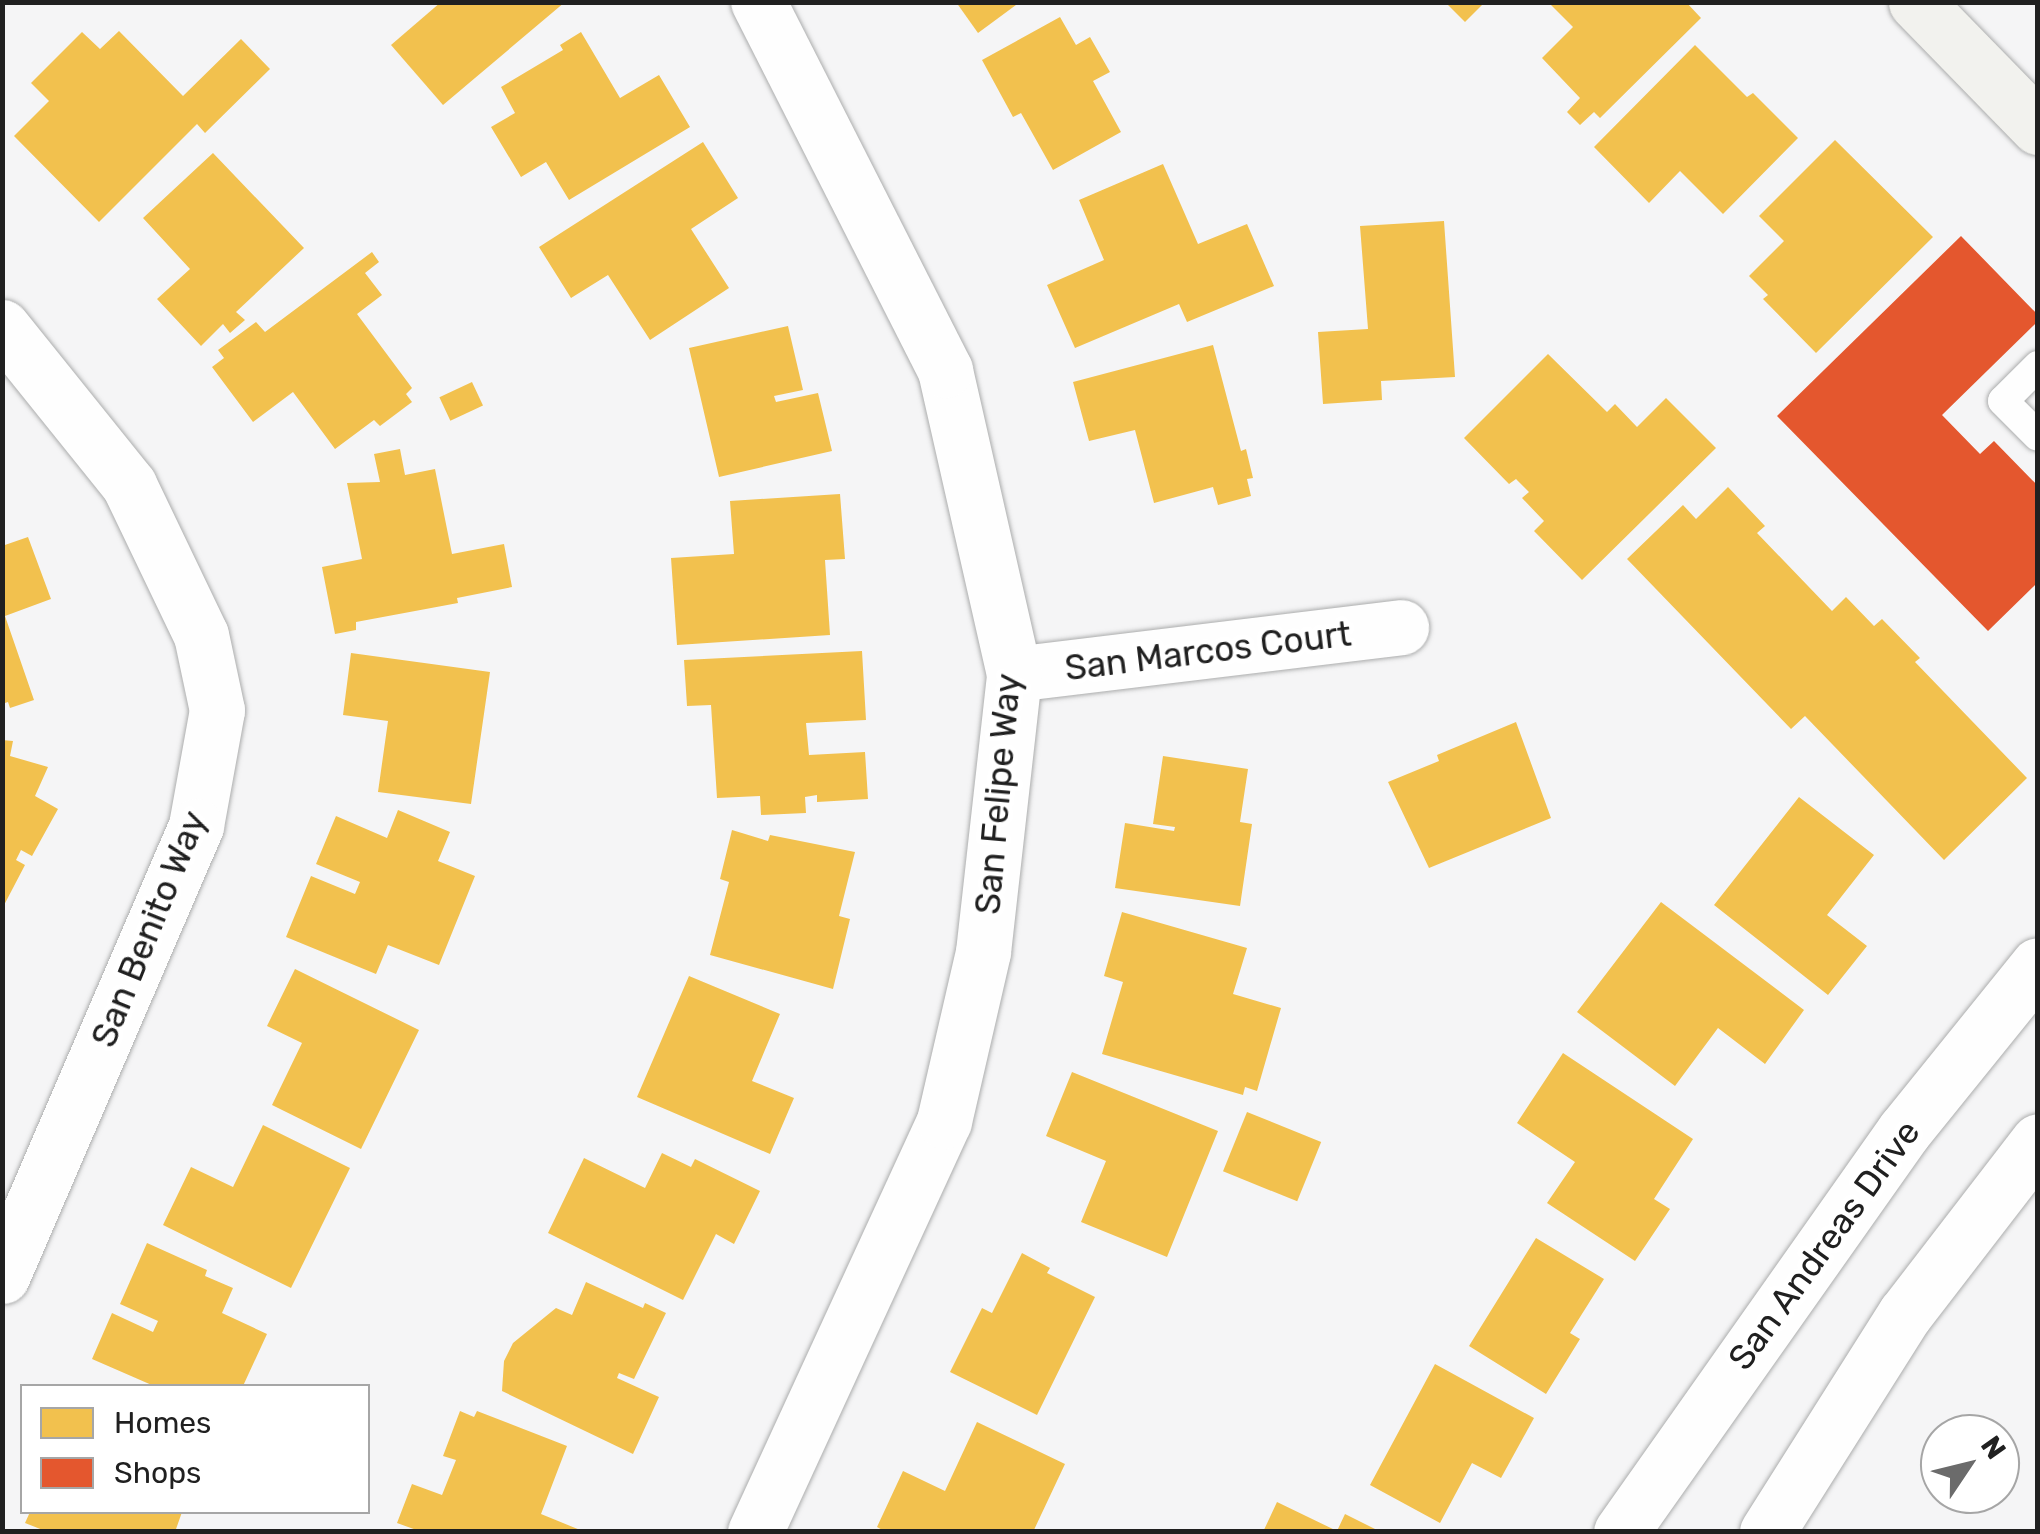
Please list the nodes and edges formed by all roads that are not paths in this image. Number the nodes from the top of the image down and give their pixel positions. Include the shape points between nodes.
1 (758, 2) edge
2 (1916, 2) edge
3 (2038, 127) edge
4 (2, 327) edge
5 (2038, 366) edge
6 (2038, 436) edge
7 (1401, 627) dead end
8 (1014, 674) junction
9 (2038, 965) edge
10 (2038, 1141) edge
11 (2, 1276) edge
12 (755, 1532) edge
13 (1621, 1532) edge
14 (1767, 1532) edge

1 - 8 street, San Felipe Way via 945,370
2 - 3 main road
4 - 11 street, San Benito Way via 129,485 201,636 217,710 196,826
5 - 6 lane via 2004,401
7 - 8 street, San Marcos Court
8 - 12 street, San Felipe Way via 983,952 944,1121
9 - 13 street, San Andreas Drive via 1904,1132
10 - 14 street via 1905,1314

